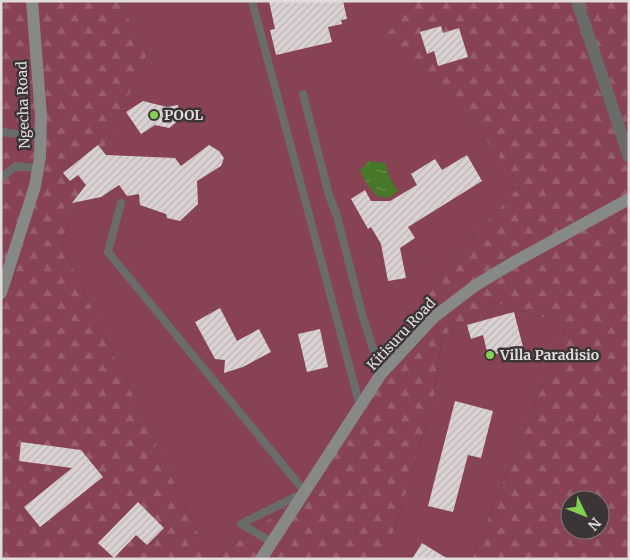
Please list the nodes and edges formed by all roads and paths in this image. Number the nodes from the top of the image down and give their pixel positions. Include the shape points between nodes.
1 (32, 1) edge
2 (252, 1) edge
3 (577, 1) edge
4 (303, 94) dead end
5 (1, 132) edge
6 (42, 137) junction
7 (629, 157) edge
8 (38, 168) junction
9 (1, 178) edge
10 (629, 199) edge
11 (121, 203) dead end
12 (1, 293) edge
13 (381, 374) junction
14 (360, 406) junction
15 (305, 492) junction
16 (272, 542) junction
17 (261, 559) edge

1 - 6 street, Ngecha Road
2 - 14 lane
3 - 7 street
4 - 13 lane via 326,186
5 - 6 lane
6 - 8 street, Ngecha Road
8 - 9 lane via 16,166
8 - 12 street, Ngecha Road
10 - 13 street, Kitisuru Road via 516,261 455,300 434,316
11 - 15 lane via 108,252
13 - 14 street, Kitisuru Road
14 - 15 street, Kitisuru Road
15 - 16 street, Kitisuru Road
15 - 16 lane via 241,524
16 - 17 street, Kitisuru Road

